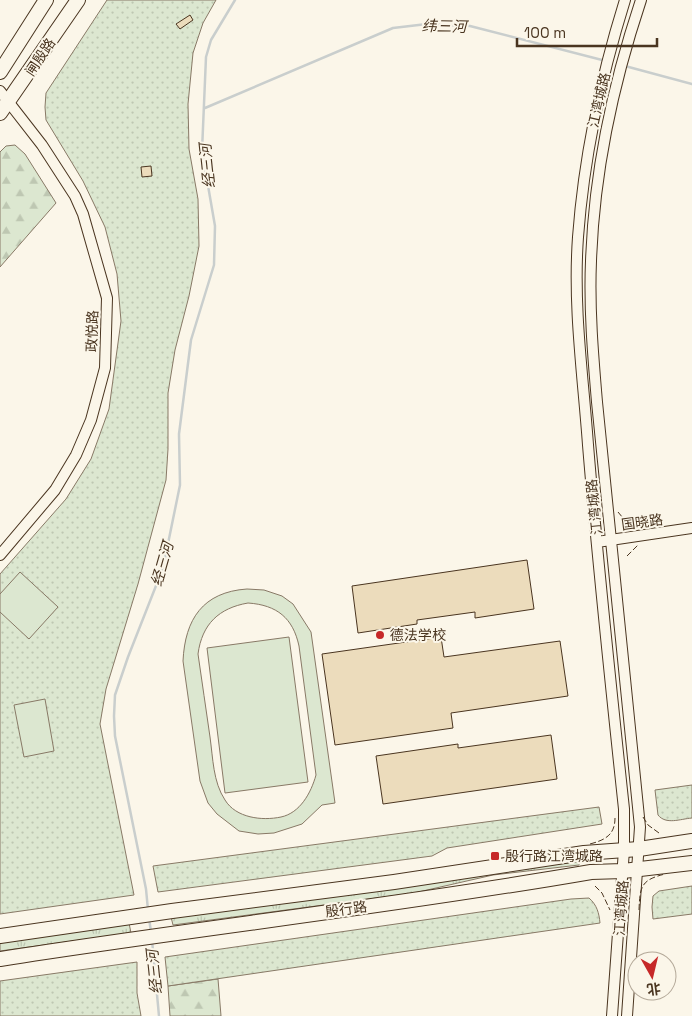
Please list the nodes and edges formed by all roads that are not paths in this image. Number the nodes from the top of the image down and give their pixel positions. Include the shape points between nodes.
1 (78, 0) edge
2 (625, 0) edge
3 (641, 0) edge
4 (42, 6) edge
5 (61, 26) junction
6 (0, 72) edge
7 (3, 102) edge
8 (692, 528) edge
9 (611, 540) junction
10 (597, 542) junction
11 (0, 555) edge
12 (692, 841) edge
13 (639, 849) junction
14 (624, 850) junction
15 (692, 863) edge
16 (638, 870) junction
17 (623, 871) junction
18 (0, 936) edge
19 (0, 959) edge
20 (612, 1016) edge
21 (627, 1016) edge

1 - 5 main road, 闸殷路
2 - 10 street, 江湾城路 via 604,73 584,182 577,263 578,346
3 - 9 street, 江湾城路 via 625,50 606,131 590,262 593,345
4 - 5 main road via 32,32 36,42 44,42
4 - 6 main road, 闸殷路
5 - 7 main road, 闸殷路
7 - 11 street, 政悦路 via 42,145 75,196 107,298 105,368 91,420 76,455 55,490
8 - 9 street, 国晓路
9 - 10 street, 国晓路
9 - 13 street, 江湾城路 via 639,802
10 - 14 street, 江湾城路 via 624,809
12 - 13 main road, 殷行路
13 - 14 main road, 殷行路
13 - 16 street, 江湾城路
14 - 17 street, 江湾城路
14 - 18 main road, 殷行路
15 - 16 main road, 殷行路
16 - 17 main road, 殷行路
16 - 21 street, 江湾城路
17 - 19 main road, 殷行路 via 591,872
17 - 20 street, 江湾城路

